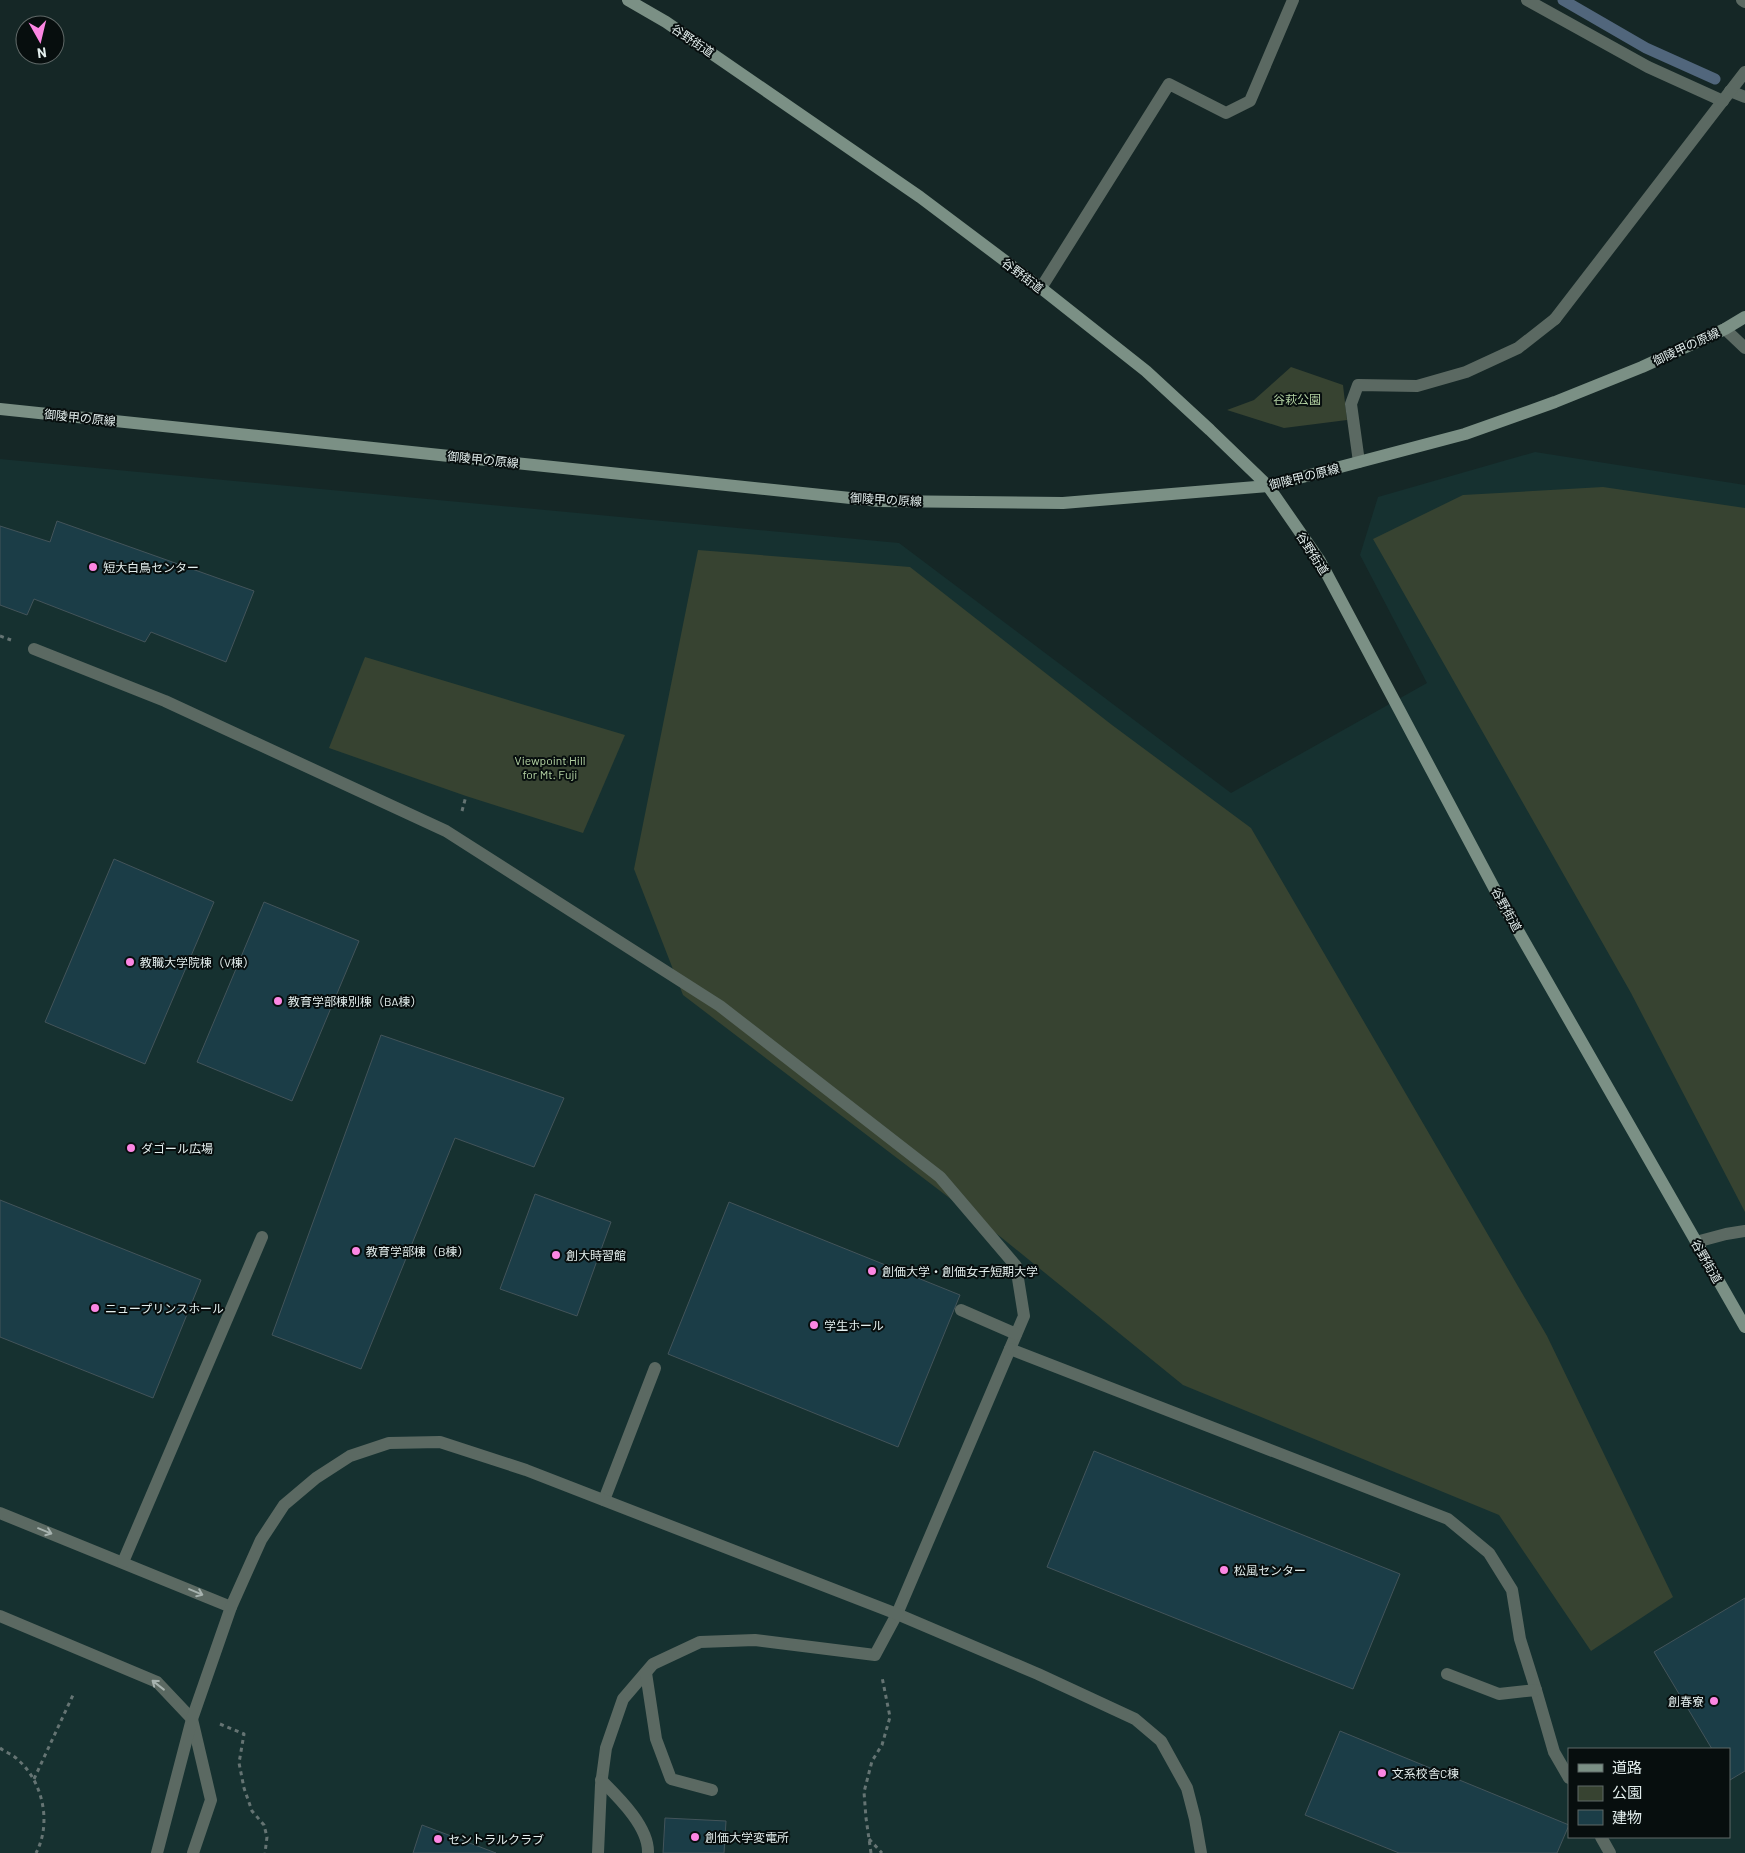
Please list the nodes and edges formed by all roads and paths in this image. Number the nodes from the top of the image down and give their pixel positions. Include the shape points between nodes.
1 (628, 0) edge
2 (1293, 0) edge
3 (1527, 0) edge
4 (1745, 72) edge
5 (1726, 96) junction
6 (1745, 97) edge
7 (1040, 288) junction
8 (1745, 317) edge
9 (1725, 328) junction
10 (1745, 348) edge
11 (0, 409) edge
12 (1359, 462) junction
13 (1268, 486) junction
14 (34, 649) dead end
15 (1745, 1231) edge
16 (262, 1237) dead end
17 (1696, 1242) junction
18 (961, 1310) dead end
19 (1745, 1327) edge
20 (1016, 1334) junction
21 (1010, 1349) junction
22 (655, 1368) dead end
23 (604, 1500) junction
24 (0, 1513) edge
25 (123, 1562) junction
26 (231, 1608) junction
27 (897, 1614) junction
28 (0, 1616) edge
29 (875, 1655) junction
30 (646, 1673) junction
31 (1447, 1674) dead end
32 (1536, 1690) junction
33 (73, 1695) dead end
34 (192, 1719) junction
35 (0, 1748) edge
36 (1568, 1776) edge
37 (34, 1779) junction
38 (601, 1780) junction
39 (712, 1790) dead end
40 (869, 1838) junction
41 (1602, 1838) edge
42 (36, 1853) edge
43 (157, 1853) edge
44 (193, 1853) edge
45 (265, 1853) edge
46 (598, 1853) edge
47 (648, 1853) edge
48 (871, 1853) edge
49 (882, 1853) edge
50 (1201, 1853) edge
51 (1610, 1853) edge

1 - 7 street, 谷野街道 via 666,22 920,197
2 - 7 street via 1250,101 1226,113 1170,84
3 - 5 street via 1648,67
4 - 5 street
5 - 6 street
5 - 12 street via 1555,319 1518,348 1466,372 1417,386 1358,385 1351,404
7 - 13 street, 谷野街道 via 1146,371
8 - 9 street, 御陵甲の原線
9 - 10 street
9 - 12 street, 御陵甲の原線 via 1642,367 1555,402 1466,434
11 - 13 street, 御陵甲の原線 via 879,501 1063,503
12 - 13 street, 御陵甲の原線
13 - 17 street, 谷野街道 via 1320,561 1502,901
14 - 20 street via 165,701 450,833 720,1006 940,1177 1016,1266 1024,1316
15 - 17 street
16 - 25 street
17 - 19 street, 谷野街道
18 - 20 street
20 - 21 street
21 - 27 street
21 - 32 street via 1448,1519 1489,1553 1512,1590 1520,1639
22 - 23 street
23 - 26 street via 440,1442 389,1443 350,1456 316,1478 284,1505 260,1540
23 - 27 street
24 -> 25 street
25 -> 26 street
26 - 34 street
27 - 29 street
27 - 50 street via 1135,1718 1161,1741 1187,1788
34 -> 28 street via 157,1682
29 - 30 street via 755,1640 700,1642 653,1664
29 - 40 path via 885,1685 890,1717 882,1745 872,1761 864,1792
30 - 38 street via 623,1699 606,1748
30 - 39 street via 656,1738 670,1780
31 - 32 street via 1499,1694
32 - 36 street via 1554,1752
33 - 37 path
34 - 43 street
34 - 44 street via 211,1800
34 - 45 path via 215,1722 244,1734 239,1763 252,1811 264,1825 267,1837
35 - 37 path via 17,1759
37 - 42 path via 42,1801 44,1824
38 - 46 street
38 - 47 street via 629,1808 648,1844
40 - 48 path
40 - 49 path
41 - 51 street

